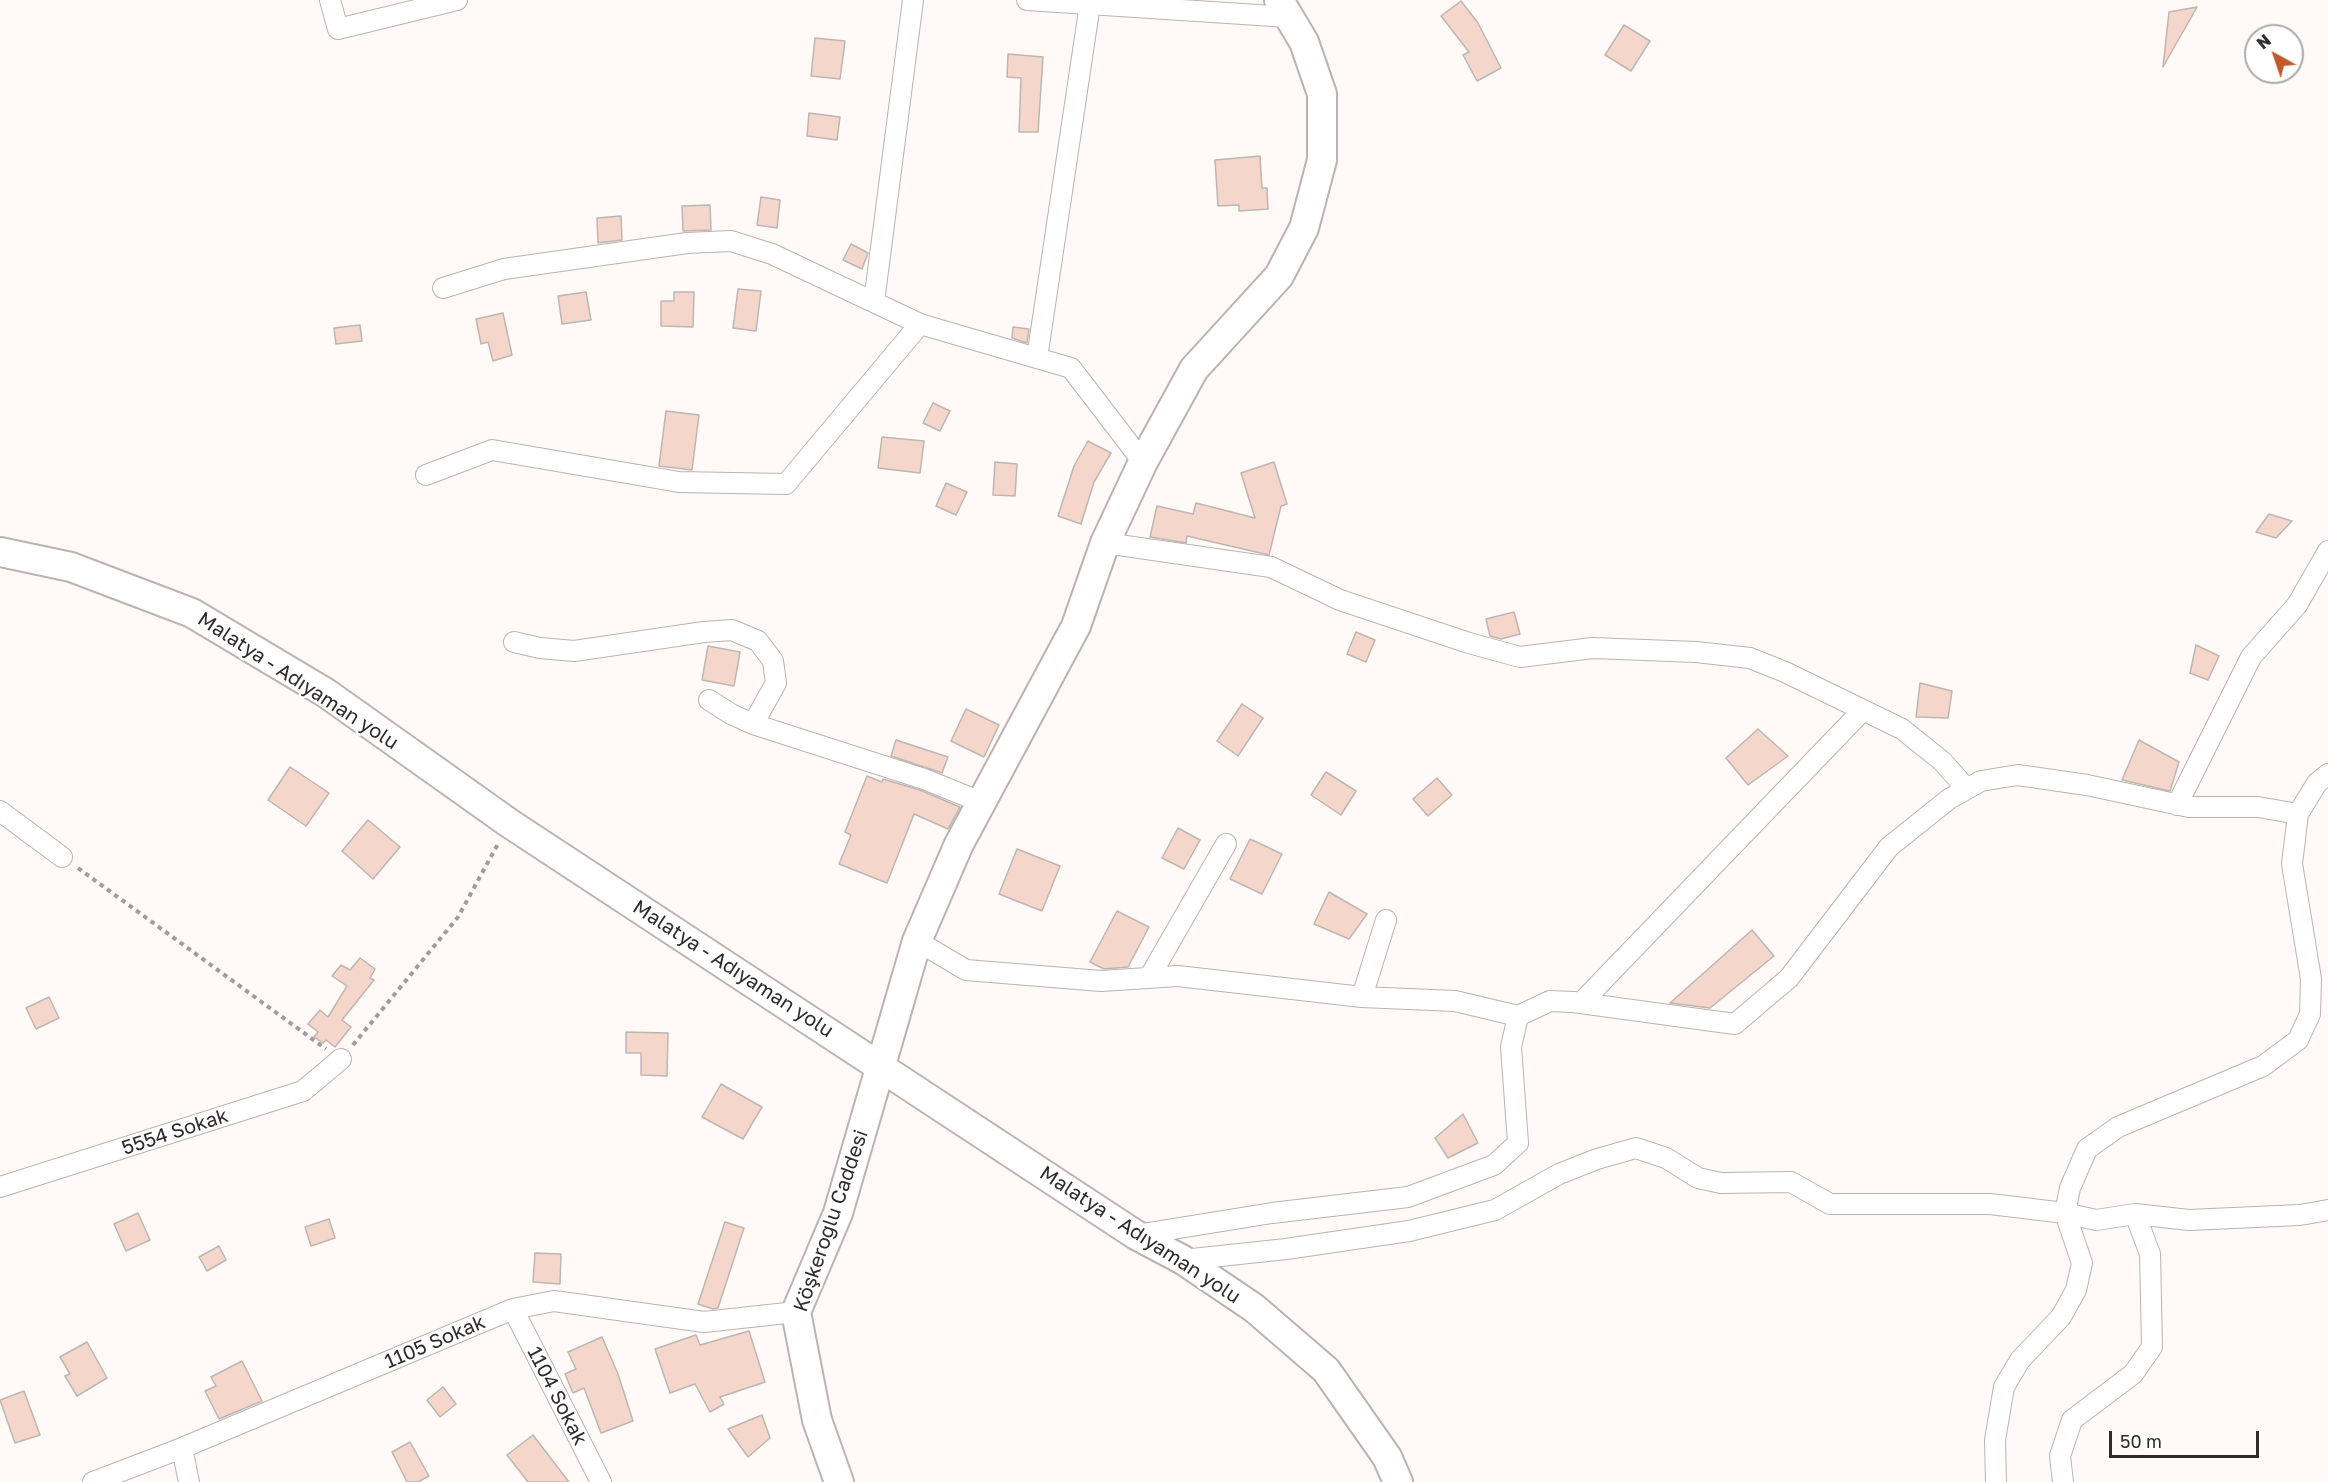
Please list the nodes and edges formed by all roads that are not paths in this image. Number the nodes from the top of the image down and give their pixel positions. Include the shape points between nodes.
1 (330, 0) edge
2 (457, 0) edge
3 (913, 0) edge
4 (1027, 0) edge
5 (1090, 4) junction
6 (1284, 9) edge
7 (443, 288) dead end
8 (874, 302) junction
9 (920, 324) junction
10 (1037, 358) junction
11 (1143, 462) junction
12 (426, 475) dead end
13 (1105, 543) junction
14 (2328, 551) edge
15 (0, 552) edge
16 (514, 642) dead end
17 (709, 700) dead end
18 (1863, 710) junction
19 (753, 724) junction
20 (2328, 774) edge
21 (1967, 789) junction
22 (981, 802) junction
23 (2178, 805) junction
24 (0, 811) edge
25 (2298, 814) junction
26 (1226, 844) dead end
27 (62, 857) road end
28 (1386, 920) dead end
29 (917, 941) junction
30 (1149, 978) junction
31 (1362, 997) junction
32 (1581, 1003) junction
33 (1518, 1016) junction
34 (341, 1059) road end
35 (880, 1065) junction
36 (0, 1187) edge
37 (2328, 1210) edge
38 (2065, 1213) junction
39 (2135, 1214) junction
40 (1136, 1235) junction
41 (1183, 1260) junction
42 (513, 1309) junction
43 (796, 1312) junction
44 (182, 1448) junction
45 (93, 1482) edge
46 (189, 1482) edge
47 (601, 1482) edge
48 (839, 1482) edge
49 (1398, 1482) edge
50 (1996, 1482) edge
51 (2063, 1482) edge

1 - 2 street via 338,28
3 - 8 street
4 - 5 street
5 - 6 street
5 - 10 street
6 - 11 main road, Köşkeroğlu Caddesi via 1304,42 1322,94 1322,160 1304,228 1278,276 1194,369
7 - 8 street via 504,269 687,243 731,241 772,254
8 - 9 street
9 - 10 street
9 - 12 street via 786,484 679,482 492,450
10 - 11 street via 1071,368
11 - 13 main road, Köşkeroğlu Caddesi
13 - 18 street via 1271,567 1340,600 1520,657 1593,648 1750,658
13 - 22 main road, Köşkeroğlu Caddesi via 1076,626
14 - 23 street via 2297,605 2251,657
15 - 35 main road, Malatya - Adıyaman yolu via 71,567 192,613 326,693 510,823
16 - 19 street via 574,651 732,630 758,641 773,661 777,683
17 - 19 street
18 - 21 street via 1902,729 1942,761
18 - 32 street
19 - 22 street via 924,779
20 - 25 street via 2317,783
21 - 23 street via 1981,781 2018,775
21 - 32 street via 1889,847 1789,978 1735,1024
22 - 29 main road, Köşkeroğlu Caddesi
23 - 25 street via 2258,807
24 - 27 street
25 - 38 street via 2292,864 2311,979 2310,1014 2298,1040 2263,1066 2118,1127 2087,1149 2070,1188
26 - 30 street
28 - 31 street
29 - 30 street via 966,970 1101,981
29 - 35 main road, Köşkeroğlu Caddesi
30 - 31 street via 1178,976
31 - 33 street via 1455,1001
32 - 33 street via 1550,1000
33 - 40 street via 1511,1047 1518,1143 1494,1165 1408,1197
34 - 36 street, 5554 Sokak via 303,1091
35 - 40 main road, Malatya - Adıyaman yolu
35 - 43 main road, Köşkeroğlu Caddesi via 838,1213
37 - 39 street via 2189,1220
38 - 39 street via 2096,1220
38 - 41 street via 1990,1204 1830,1204 1791,1182 1722,1183 1698,1178 1666,1158 1636,1148 1559,1174 1495,1210 1409,1231
38 - 50 street via 2082,1263 2076,1290 2061,1317 2020,1360 2004,1387 1995,1440
39 - 51 street via 2150,1254 2152,1347 2133,1374 2072,1420 2060,1456
40 - 41 main road, Malatya - Adıyaman yolu
41 - 49 main road, Malatya - Adıyaman yolu via 1254,1308 1326,1370 1388,1457
42 - 43 street, 1105 Sokak via 554,1301 704,1322
42 - 44 street, 1105 Sokak
42 - 47 street, 1104 Sokak
43 - 48 main road, Köşkeroğlu Caddesi via 817,1420
44 - 45 street, 1105 Sokak
44 - 46 street

